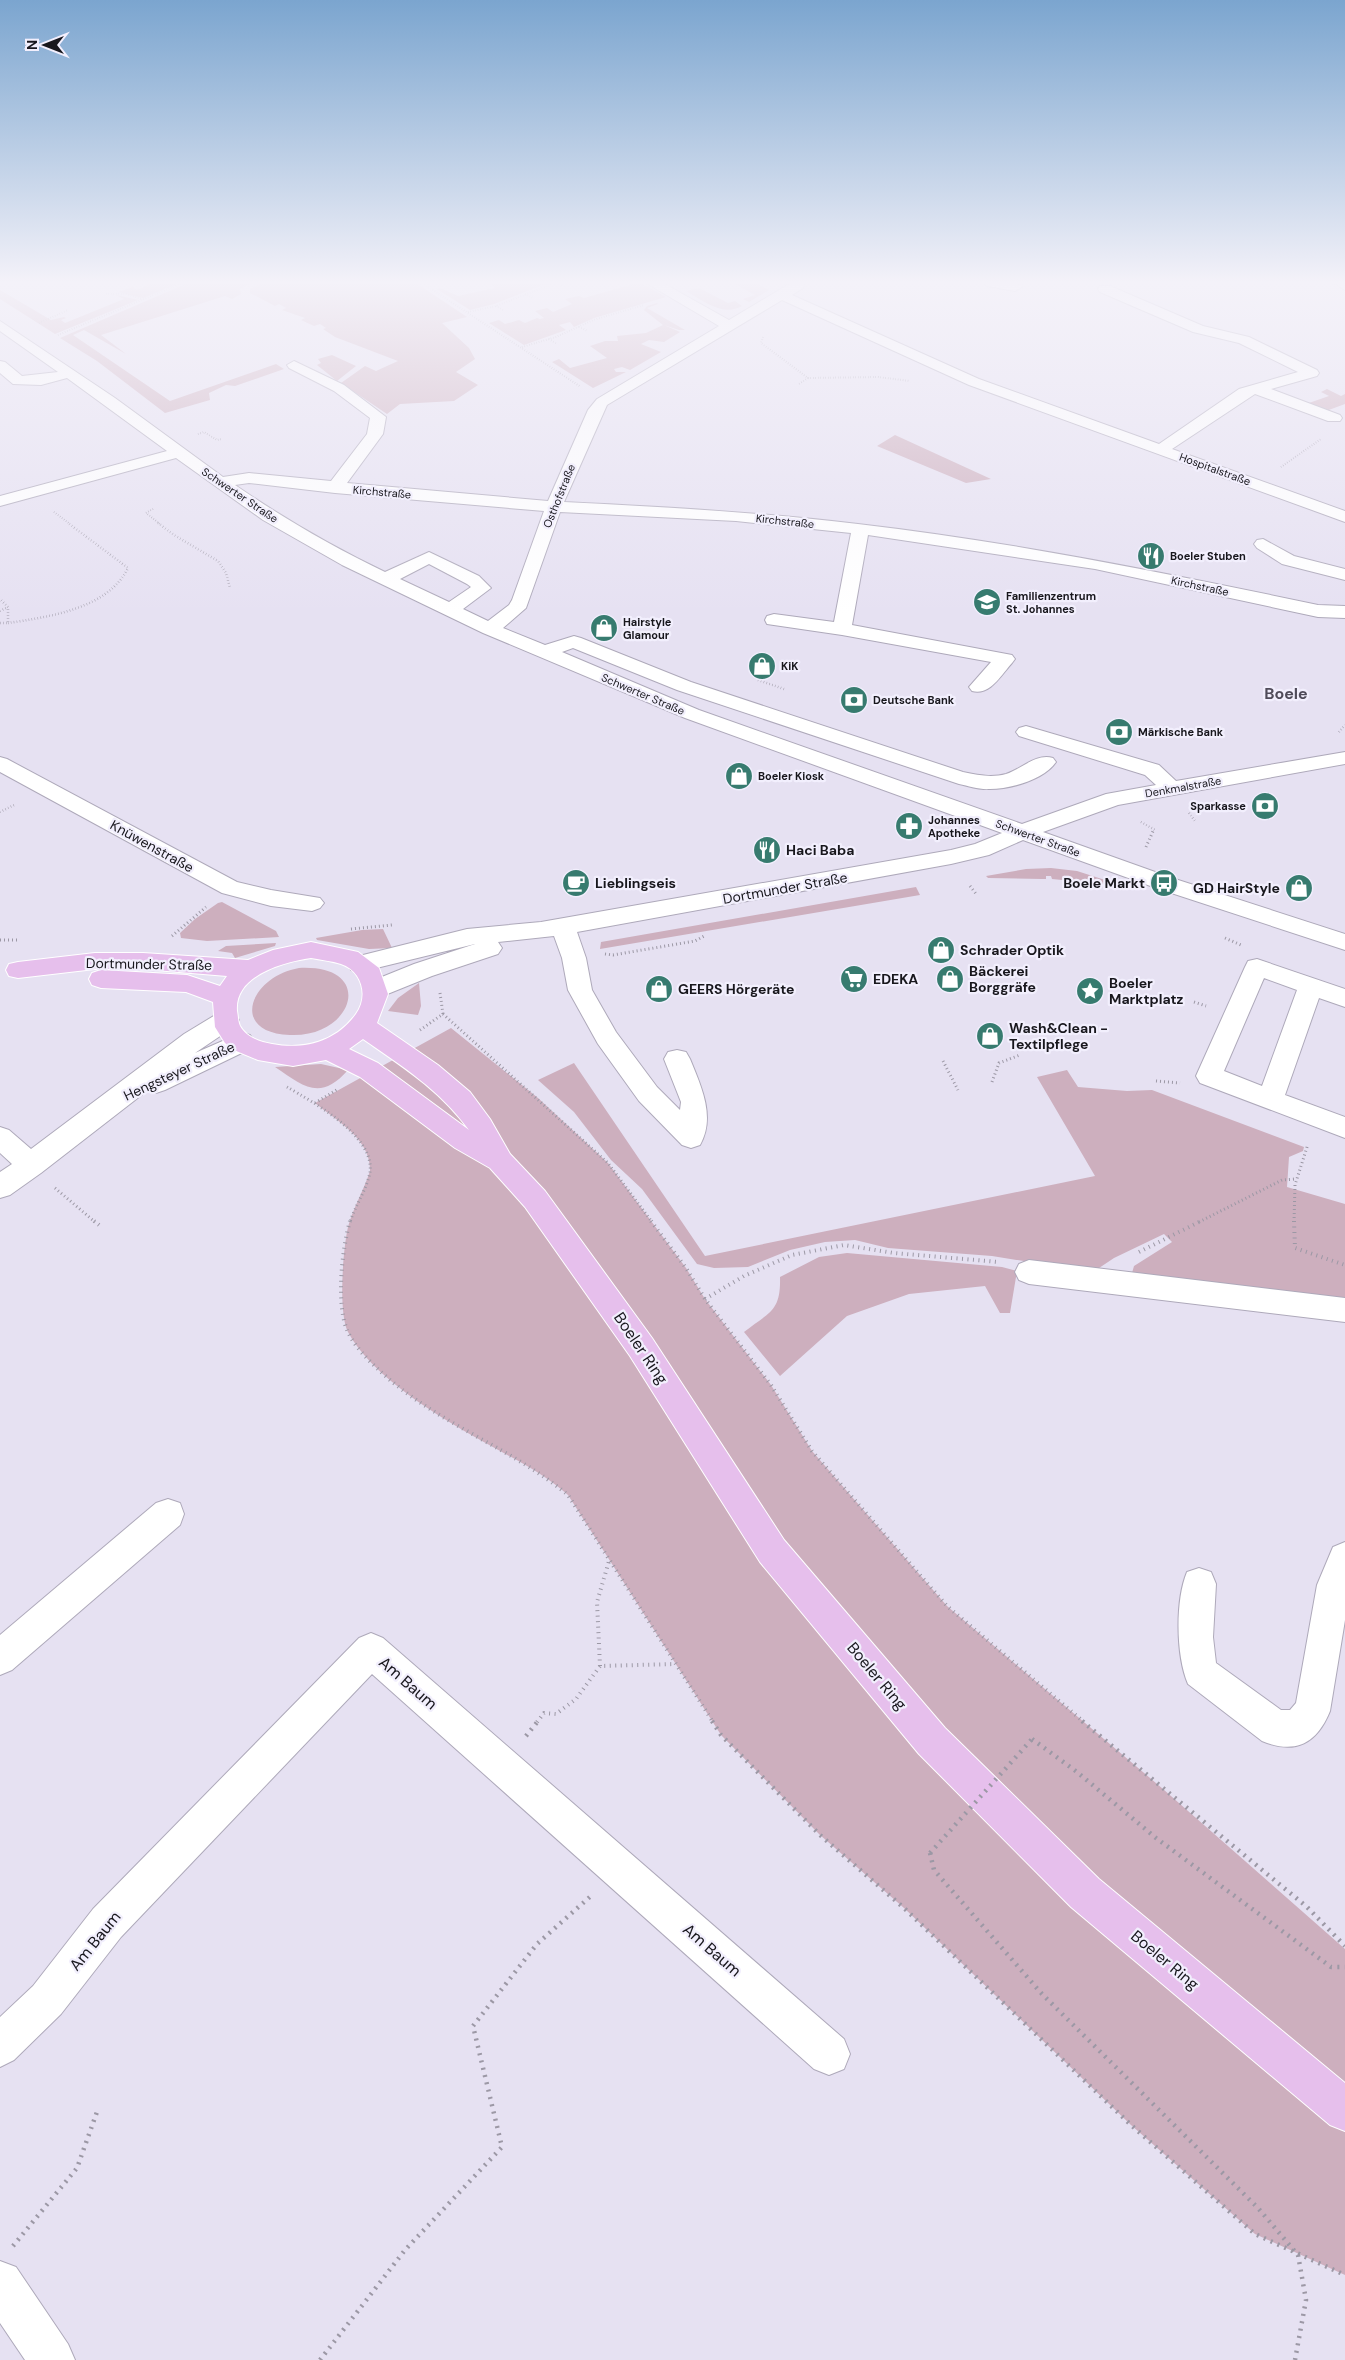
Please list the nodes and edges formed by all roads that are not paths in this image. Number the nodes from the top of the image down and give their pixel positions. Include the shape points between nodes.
1 (98, 393) edge
2 (347, 393) edge
3 (617, 393) edge
4 (1004, 393) edge
5 (1242, 393) edge
6 (1267, 393) edge
7 (1334, 418) road end
8 (1160, 450) junction
9 (178, 453) junction
10 (220, 482) junction
11 (335, 488) junction
12 (0, 501) edge
13 (554, 506) junction
14 (1345, 517) edge
15 (860, 529) junction
16 (1263, 544) dead end
17 (1345, 576) edge
18 (385, 579) junction
19 (450, 610) junction
20 (1345, 612) edge
21 (774, 620) dead end
22 (490, 629) junction
23 (842, 629) junction
24 (543, 652) junction
25 (684, 686) junction
26 (978, 687) dead end
27 (662, 702) junction
28 (1026, 732) dead end
29 (876, 750) junction
30 (1338, 759) edge
31 (1046, 762) dead end
32 (0, 763) edge
33 (853, 772) junction
34 (1345, 779) edge
35 (1171, 788) junction
36 (1025, 833) junction
37 (312, 903) dead end
38 (552, 928) junction
39 (1345, 942) edge
40 (360, 964) junction
41 (251, 969) junction
42 (9, 970) edge
43 (1311, 986) junction
44 (376, 990) junction
45 (1345, 998) edge
46 (226, 1009) junction
47 (363, 1026) junction
48 (241, 1042) junction
49 (327, 1049) junction
50 (677, 1059) dead end
51 (118, 1100) junction
52 (1270, 1100) junction
53 (1345, 1128) edge
54 (0, 1137) edge
55 (500, 1161) junction
56 (40, 1174) junction
57 (0, 1188) edge
58 (1029, 1272) road end
59 (1345, 1310) edge
60 (168, 1514) dead end
61 (1345, 1558) edge
62 (1198, 1584) dead end
63 (0, 1658) edge
64 (0, 2046) edge
65 (829, 2054) dead end
66 (1345, 2110) edge
67 (3, 2269) edge
68 (52, 2360) edge

1 - 9 street, Schwerter Straße
2 - 11 street via 378,417 375,434
3 - 13 street, Osthofstraße via 596,410
4 - 8 street, Hospitalstraße
5 - 8 street
6 - 7 street
8 - 14 street, Hospitalstraße
9 - 10 street, Schwerter Straße
9 - 12 street
10 - 11 street, Kirchstraße via 249,478
10 - 18 street, Schwerter Straße via 269,516
11 - 13 street, Kirchstraße
13 - 15 street, Kirchstraße via 736,516
13 - 22 street, Osthofstraße via 521,600
15 - 20 street, Kirchstraße via 1095,564 1318,611
15 - 23 street
16 - 17 street via 1288,560
18 - 19 street, Schwerter Straße
18 - 19 street via 428,557 482,588
19 - 22 street, Schwerter Straße
21 - 23 street
22 - 24 street, Schwerter Straße
23 - 26 street via 1005,659
24 - 25 street via 574,642
24 - 27 street, Schwerter Straße
25 - 27 street
25 - 29 street
27 - 33 street, Schwerter Straße
28 - 35 street via 1152,770
29 - 31 street via 959,778 990,783 1026,774
29 - 33 street
30 - 34 street
30 - 35 street, Denkmalstraße
32 - 37 street, Knüwenstraße via 230,888
33 - 36 street, Schwerter Straße
35 - 36 street, Denkmalstraße via 1086,807
36 - 38 street, Dortmunder Straße via 981,850 951,857
36 - 39 street, Schwerter Straße via 1164,883
38 - 40 street, Dortmunder Straße via 467,937
38 - 44 street, Dortmunder Straße via 423,970
38 - 50 street via 574,958 580,990 607,1038 648,1094 690,1138 694,1102
40 - 41 main road via 342,954 311,950 280,955
40 - 44 main road via 371,975
41 - 42 main road, Dortmunder Straße via 95,961
41 - 46 main road via 233,986
42 - 46 main road, Dortmunder Straße via 187,984
43 - 45 street
43 - 52 street
43 - 52 street via 1257,967 1209,1076
44 - 47 main road via 373,1011
46 - 48 main road via 233,1035
46 - 51 street, Hengsteyer Straße via 193,1041
47 - 49 main road
47 - 55 main road, Boeler Ring via 461,1098
48 - 49 main road via 276,1056 309,1054
48 - 51 street, Hengsteyer Straße
49 - 55 main road, Boeler Ring via 369,1070 465,1141
51 - 56 street, Hengsteyer Straße
52 - 53 street
54 - 56 street
55 - 66 main road, Boeler Ring via 534,1199 641,1347 772,1551 932,1741 1085,1893
56 - 57 street, Hengsteyer Straße
58 - 59 street
60 - 63 street
61 - 62 street via 1334,1584 1312,1711 1298,1728 1275,1728 1200,1672 1196,1637
64 - 65 street, Am Baum via 47,2000 107,1923 371,1650
67 - 68 street

